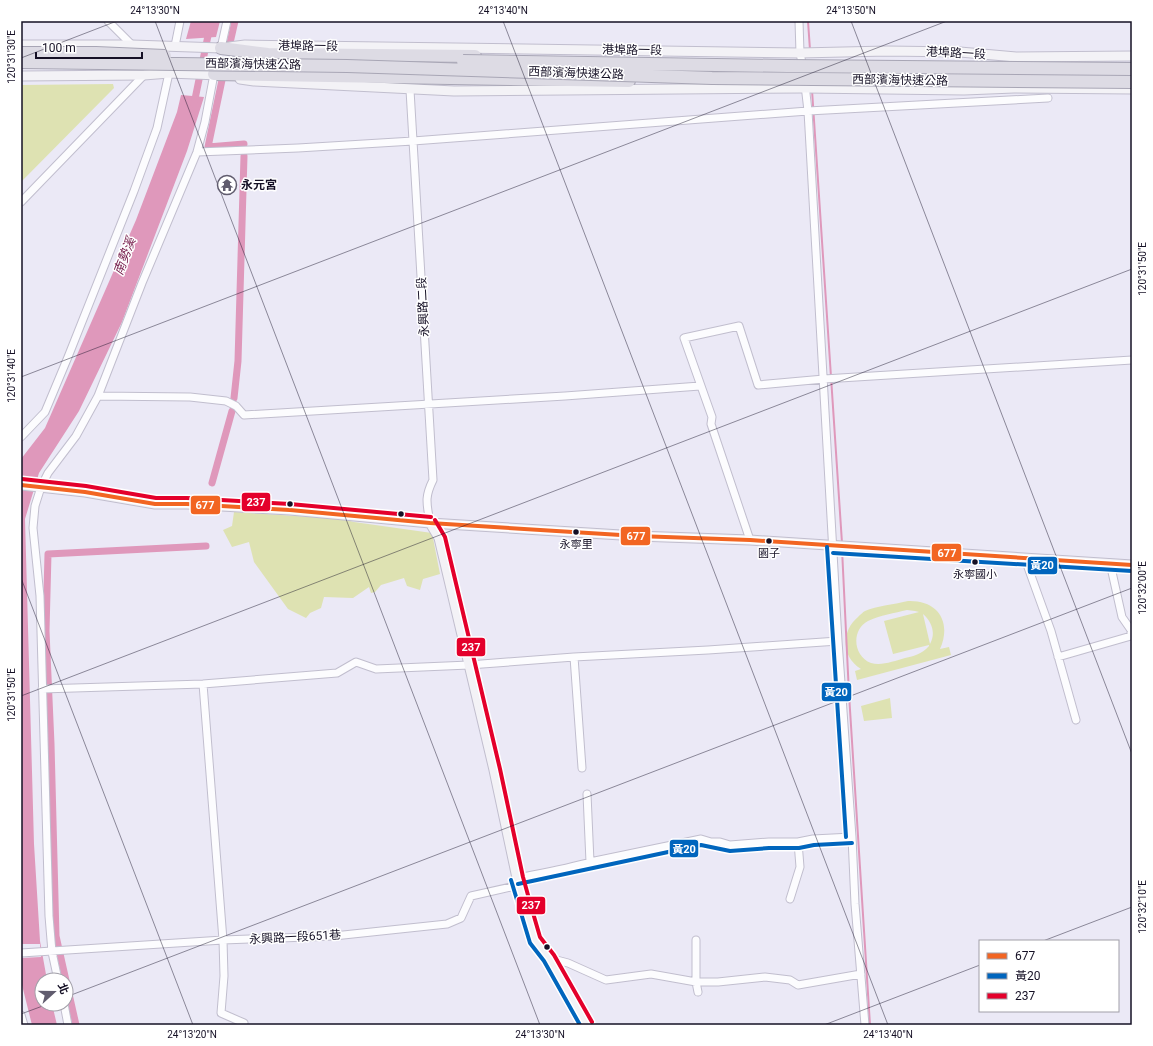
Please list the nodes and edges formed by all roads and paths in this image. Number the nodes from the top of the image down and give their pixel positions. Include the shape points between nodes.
1 (108, 21) edge
2 (180, 21) edge
3 (227, 21) edge
4 (799, 21) edge
5 (21, 45) edge
6 (132, 46) junction
7 (175, 46) junction
8 (221, 48) junction
9 (21, 53) edge
10 (800, 53) junction
11 (1132, 56) edge
12 (1016, 58) junction
13 (21, 62) edge
14 (788, 66) junction
15 (284, 68) junction
16 (1132, 69) edge
17 (804, 72) junction
18 (169, 73) junction
19 (214, 74) junction
20 (939, 74) junction
21 (144, 75) junction
22 (21, 76) edge
23 (712, 78) junction
24 (1132, 82) edge
25 (805, 88) junction
26 (1014, 88) junction
27 (1132, 89) edge
28 (410, 90) junction
29 (1048, 98) dead end
30 (808, 111) junction
31 (413, 141) junction
32 (197, 152) junction
33 (21, 202) edge
34 (1132, 360) edge
35 (824, 379) junction
36 (700, 386) junction
37 (98, 396) junction
38 (428, 403) junction
39 (21, 437) edge
40 (21, 485) edge
41 (37, 487) junction
42 (430, 523) junction
43 (750, 540) junction
44 (833, 547) junction
45 (1025, 559) junction
46 (1110, 564) junction
47 (1132, 565) edge
48 (1132, 637) edge
49 (838, 641) junction
50 (574, 657) junction
51 (1058, 657) junction
52 (469, 665) junction
53 (203, 684) junction
54 (42, 689) junction
55 (1076, 720) dead end
56 (582, 768) dead end
57 (587, 794) dead end
58 (852, 837) junction
59 (798, 842) junction
60 (590, 862) junction
61 (517, 878) junction
62 (790, 899) dead end
63 (223, 940) junction
64 (696, 940) dead end
65 (52, 952) junction
66 (21, 953) edge
67 (549, 958) junction
68 (56, 972) edge
69 (861, 974) junction
70 (696, 982) junction
71 (698, 992) dead end
72 (66, 1012) edge
73 (21, 1015) edge
74 (24, 1025) edge
75 (68, 1025) edge
76 (243, 1025) edge
77 (587, 1025) edge
78 (865, 1025) edge

1 - 6 street
2 - 7 street
3 - 8 street
4 - 10 street
5 - 6 street, 港埠路一段
6 - 7 street, 港埠路一段
6 - 15 street, 港埠路一段 via 147,56 186,66
7 - 8 street, 港埠路一段
8 - 10 street, 港埠路一段 via 246,45
8 - 14 highway, bridge via 268,54 729,59 773,62
9 - 14 highway, 西部濱海快速公路, bridge
10 - 12 street, 港埠路一段 via 960,52
10 - 17 street
11 - 12 street, 港埠路一段
12 - 20 street
13 - 23 highway, 西部濱海快速公路, bridge via 347,66
14 - 16 highway, 西部濱海快速公路, bridge
15 - 17 street, 港埠路一段
15 - 19 street, 港埠路一段 via 236,70
17 - 20 street, 港埠路一段
17 - 25 street
18 - 19 street, 港埠路一段
18 - 21 street, 港埠路一段
18 - 39 street via 157,128 68,357 45,412
19 - 23 highway, bridge via 670,82
19 - 28 street, 港埠路一段 via 254,81
19 - 32 street
20 - 26 street
21 - 22 street, 港埠路一段
21 - 33 street
23 - 24 highway, 西部濱海快速公路, bridge
25 - 26 street, 港埠路一段
25 - 28 street, 港埠路一段
25 - 30 street
26 - 27 street, 港埠路一段
28 - 31 street, 永興路二段
29 - 30 street
30 - 31 street
30 - 35 street
31 - 32 street
31 - 38 street, 永興路二段
32 - 37 street
34 - 35 street
35 - 36 street via 758,384 740,326 684,338
35 - 44 street
36 - 38 street
36 - 43 street
37 - 38 street via 190,397 219,400 236,406 244,415
37 - 41 street via 76,436
38 - 42 street, 永興路二段 via 433,480 426,500
40 - 41 street
41 - 42 street via 155,504 290,510
41 - 54 street via 33,528 40,596
42 - 43 street via 644,537
42 - 52 street via 439,538
43 - 44 street
44 - 45 street
44 - 49 street
45 - 46 street
45 - 51 street
46 - 47 street
46 - 48 street via 1122,617 1131,630
48 - 51 street
49 - 50 street
49 - 58 street
50 - 52 street
50 - 56 street
51 - 55 street
52 - 53 street via 376,669 356,662 337,673
52 - 61 street
53 - 54 street
53 - 63 street
54 - 65 street
57 - 60 street
58 - 59 street
58 - 69 street
59 - 60 street via 730,845 701,839
59 - 62 street via 800,867
60 - 61 street
61 - 63 street, 永興路一段651巷 via 511,887 470,896 461,918 447,924 334,936
61 - 67 street via 534,940
63 - 65 street, 永興路一段651巷
63 - 76 street via 221,1013 244,1023
64 - 70 street
65 - 66 street, 永興路一段651巷
65 - 68 street
67 - 70 street via 568,963 606,980 651,974
67 - 77 street
69 - 70 street via 798,985 790,980 765,977
69 - 78 street
70 - 71 street
72 - 75 street
73 - 74 street

